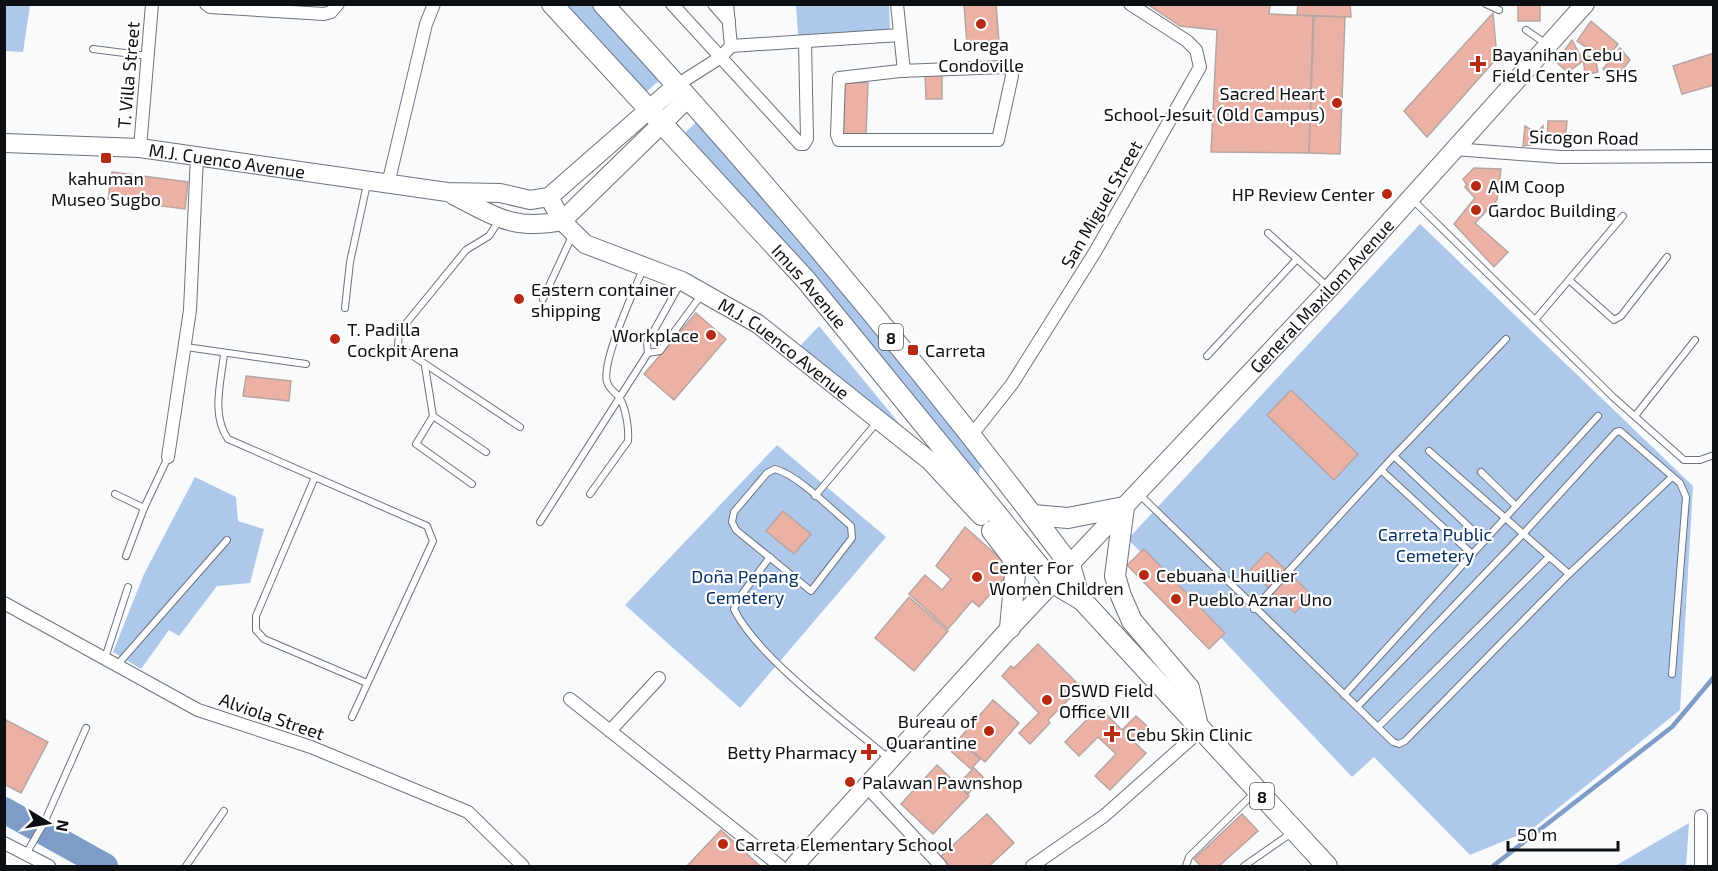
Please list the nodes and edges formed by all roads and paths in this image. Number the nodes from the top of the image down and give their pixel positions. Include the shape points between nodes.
1 (152, 4) edge
2 (206, 4) edge
3 (338, 4) edge
4 (434, 4) edge
5 (552, 4) edge
6 (603, 4) edge
7 (672, 4) edge
8 (714, 4) edge
9 (727, 4) edge
10 (897, 4) edge
11 (1130, 4) edge
12 (1486, 4) edge
13 (1585, 4) edge
14 (1499, 10) dead end
15 (729, 21) junction
16 (1526, 30) dead end
17 (900, 35) junction
18 (805, 42) junction
19 (1548, 45) junction
20 (731, 46) junction
21 (93, 49) dead end
22 (149, 56) junction
23 (721, 57) junction
24 (904, 71) junction
25 (682, 91) junction
26 (655, 114) junction
27 (4, 143) edge
28 (140, 148) junction
29 (1454, 149) junction
30 (197, 156) junction
31 (1713, 156) edge
32 (368, 181) junction
33 (388, 183) junction
34 (447, 192) junction
35 (549, 197) junction
36 (1411, 198) junction
37 (1623, 216) dead end
38 (500, 219) junction
39 (568, 227) junction
40 (1268, 233) dead end
41 (1667, 257) dead end
42 (1297, 259) junction
43 (644, 269) junction
44 (1569, 280) junction
45 (682, 281) junction
46 (1329, 289) junction
47 (704, 292) junction
48 (543, 299) dead end
49 (345, 308) dead end
50 (1535, 320) junction
51 (1506, 339) dead end
52 (1695, 340) dead end
53 (186, 347) junction
54 (648, 353) junction
55 (224, 354) junction
56 (1207, 356) dead end
57 (306, 364) dead end
58 (425, 366) junction
59 (620, 398) junction
60 (433, 416) junction
61 (1598, 416) dead end
62 (1635, 416) junction
63 (878, 420) junction
64 (520, 427) dead end
65 (970, 437) junction
66 (1429, 451) dead end
67 (486, 452) dead end
68 (1713, 455) edge
69 (1394, 456) junction
70 (168, 457) joint
71 (1381, 470) junction
72 (1481, 472) dead end
73 (315, 477) junction
74 (1672, 477) junction
75 (472, 484) dead end
76 (975, 491) junction
77 (1137, 493) junction
78 (115, 494) dead end
79 (590, 494) dead end
80 (815, 496) junction
81 (1516, 506) junction
82 (1124, 507) junction
83 (144, 508) junction
84 (1033, 515) junction
85 (981, 516) junction
86 (1505, 519) junction
87 (540, 522) dead end
88 (1524, 533) junction
89 (227, 540) dead end
90 (1484, 541) junction
91 (1472, 554) junction
92 (126, 556) dead end
93 (770, 557) junction
94 (1548, 558) junction
95 (1070, 564) junction
96 (1569, 574) junction
97 (1053, 583) junction
98 (128, 587) dead end
99 (1080, 599) junction
100 (4, 603) edge
101 (1254, 609) junction
102 (1010, 628) junction
103 (105, 658) junction
104 (118, 664) junction
105 (1672, 674) dead end
106 (659, 678) dead end
107 (367, 683) junction
108 (1344, 695) junction
109 (570, 699) dead end
110 (1357, 707) junction
111 (352, 717) dead end
112 (1378, 727) junction
113 (86, 728) dead end
114 (1200, 728) junction
115 (610, 731) junction
116 (891, 760) junction
117 (867, 787) junction
118 (1257, 790) junction
119 (224, 811) dead end
120 (1701, 816) dead end
121 (1294, 831) junction
122 (4, 843) edge
123 (26, 854) junction
124 (47, 866) edge
125 (1185, 866) edge
126 (186, 867) edge
127 (523, 867) edge
128 (780, 867) edge
129 (794, 867) edge
130 (941, 867) edge
131 (1032, 867) edge
132 (1244, 867) edge
133 (1327, 867) edge
134 (1701, 867) edge

1 - 22 street, T. Villa Street
2 - 3 street via 324,14
4 - 33 street
5 - 26 main road, Imus Avenue / 8
6 - 25 main road, Imus Avenue / 8
7 - 23 street
8 - 15 street
9 - 15 street
10 - 17 street
11 - 65 street, San Miguel Street via 1186,41 1196,50 1200,67 1095,252 1011,384
12 - 14 lane
13 - 19 main road, General Maxilom Avenue
15 - 20 street
16 - 19 lane
17 - 18 street
17 - 24 street
18 - 20 street
18 - 23 street via 804,144 792,139
19 - 29 main road, General Maxilom Avenue
20 - 23 street
21 - 22 lane
22 - 28 street, T. Villa Street
23 - 25 street via 698,72
24 - 24 street via 1011,69 998,140 839,140 839,78
25 - 26 main road
25 - 65 main road, Imus Avenue / 8 via 803,230
26 - 35 main road
26 - 39 main road
26 - 76 main road, Imus Avenue / 8 via 806,280
27 - 28 main road, M.J. Cuenco Avenue
28 - 30 main road, M.J. Cuenco Avenue
29 - 31 street, Sicogon Road via 1560,157
29 - 36 main road, General Maxilom Avenue
30 - 32 main road, M.J. Cuenco Avenue
30 - 53 street
32 - 33 main road, M.J. Cuenco Avenue
32 - 49 lane via 350,262
33 - 34 main road, M.J. Cuenco Avenue
34 - 35 main road, M.J. Cuenco Avenue via 500,193 530,200
34 - 38 main road, M.J. Cuenco Avenue
35 - 39 main road, M.J. Cuenco Avenue
36 - 46 main road, General Maxilom Avenue
36 - 50 lane
37 - 44 lane
38 - 39 main road, M.J. Cuenco Avenue
38 - 58 lane via 489,236 466,250 399,332 398,346
39 - 43 main road, M.J. Cuenco Avenue via 585,244
39 - 48 lane
40 - 42 lane
41 - 44 lane via 1614,320
42 - 46 lane
42 - 56 lane
43 - 45 main road, M.J. Cuenco Avenue
43 - 59 lane via 624,314 606,372 610,390
44 - 50 lane
45 - 47 main road, M.J. Cuenco Avenue
45 - 54 lane via 647,343
46 - 77 main road, General Maxilom Avenue
47 - 54 lane via 660,351
47 - 63 main road, M.J. Cuenco Avenue via 758,324
50 - 62 lane
51 - 69 lane
52 - 62 lane
53 - 55 lane
53 - 70 street
54 - 59 lane
55 - 57 lane
55 - 73 lane via 218,417 228,439
58 - 60 lane
58 - 64 lane
59 - 79 lane via 628,441
59 - 87 lane
60 - 67 lane
60 - 75 lane via 416,444
61 - 81 lane
62 - 68 lane via 1684,460
63 - 80 lane
63 - 85 main road, M.J. Cuenco Avenue via 930,461
65 - 84 main road, Imus Avenue / 8
66 - 86 lane
69 - 71 lane
69 - 90 lane
70 - 83 lane
71 - 91 lane
71 - 101 lane
72 - 81 lane
73 - 107 lane via 256,616 256,630 264,639
73 - 107 lane via 427,526 431,532 433,541
74 - 88 lane via 1625,433 1616,432
74 - 96 lane
74 - 105 lane via 1686,496
76 - 85 main road
76 - 97 main road, Imus Avenue / 8
77 - 82 main road, General Maxilom Avenue
77 - 101 lane
78 - 83 lane
80 - 93 lane via 775,469 734,512 732,522 736,530
80 - 93 lane via 851,526 852,538 811,591
81 - 86 lane
82 - 84 main road via 1068,518
82 - 95 main road, General Maxilom Avenue
82 - 114 main road via 1115,576 1121,596 1132,621 1189,688
83 - 92 lane
84 - 95 main road, Imus Avenue / 8
85 - 102 main road via 1012,557 1015,574
86 - 88 lane
86 - 90 lane
88 - 94 lane
88 - 110 lane
89 - 104 lane
90 - 91 lane
91 - 108 lane
93 - 116 lane via 739,598 734,609 739,618 774,660
94 - 96 lane
94 - 112 lane
95 - 97 main road, General Maxilom Avenue
95 - 99 main road, 8
96 - 112 lane via 1405,741 1393,742
97 - 99 main road, 8
97 - 102 main road, General Maxilom Avenue
98 - 103 lane
99 - 114 main road, 8
100 - 103 street, Alviola Street
101 - 108 lane
102 - 116 main road, General Maxilom Avenue
103 - 104 street, Alviola Street
104 - 127 street, Alviola Street via 198,710 311,747 468,812
106 - 115 street
107 - 111 lane
108 - 110 lane
109 - 115 street
110 - 112 lane
113 - 123 lane
114 - 118 main road, 8
114 - 131 street via 1104,816
115 - 128 street
116 - 117 main road, General Maxilom Avenue
117 - 129 main road, General Maxilom Avenue
117 - 130 street
118 - 121 main road, 8
118 - 125 lane via 1189,857
119 - 126 lane
120 - 134 street
121 - 132 lane
121 - 133 main road, 8
122 - 123 street
123 - 124 street

